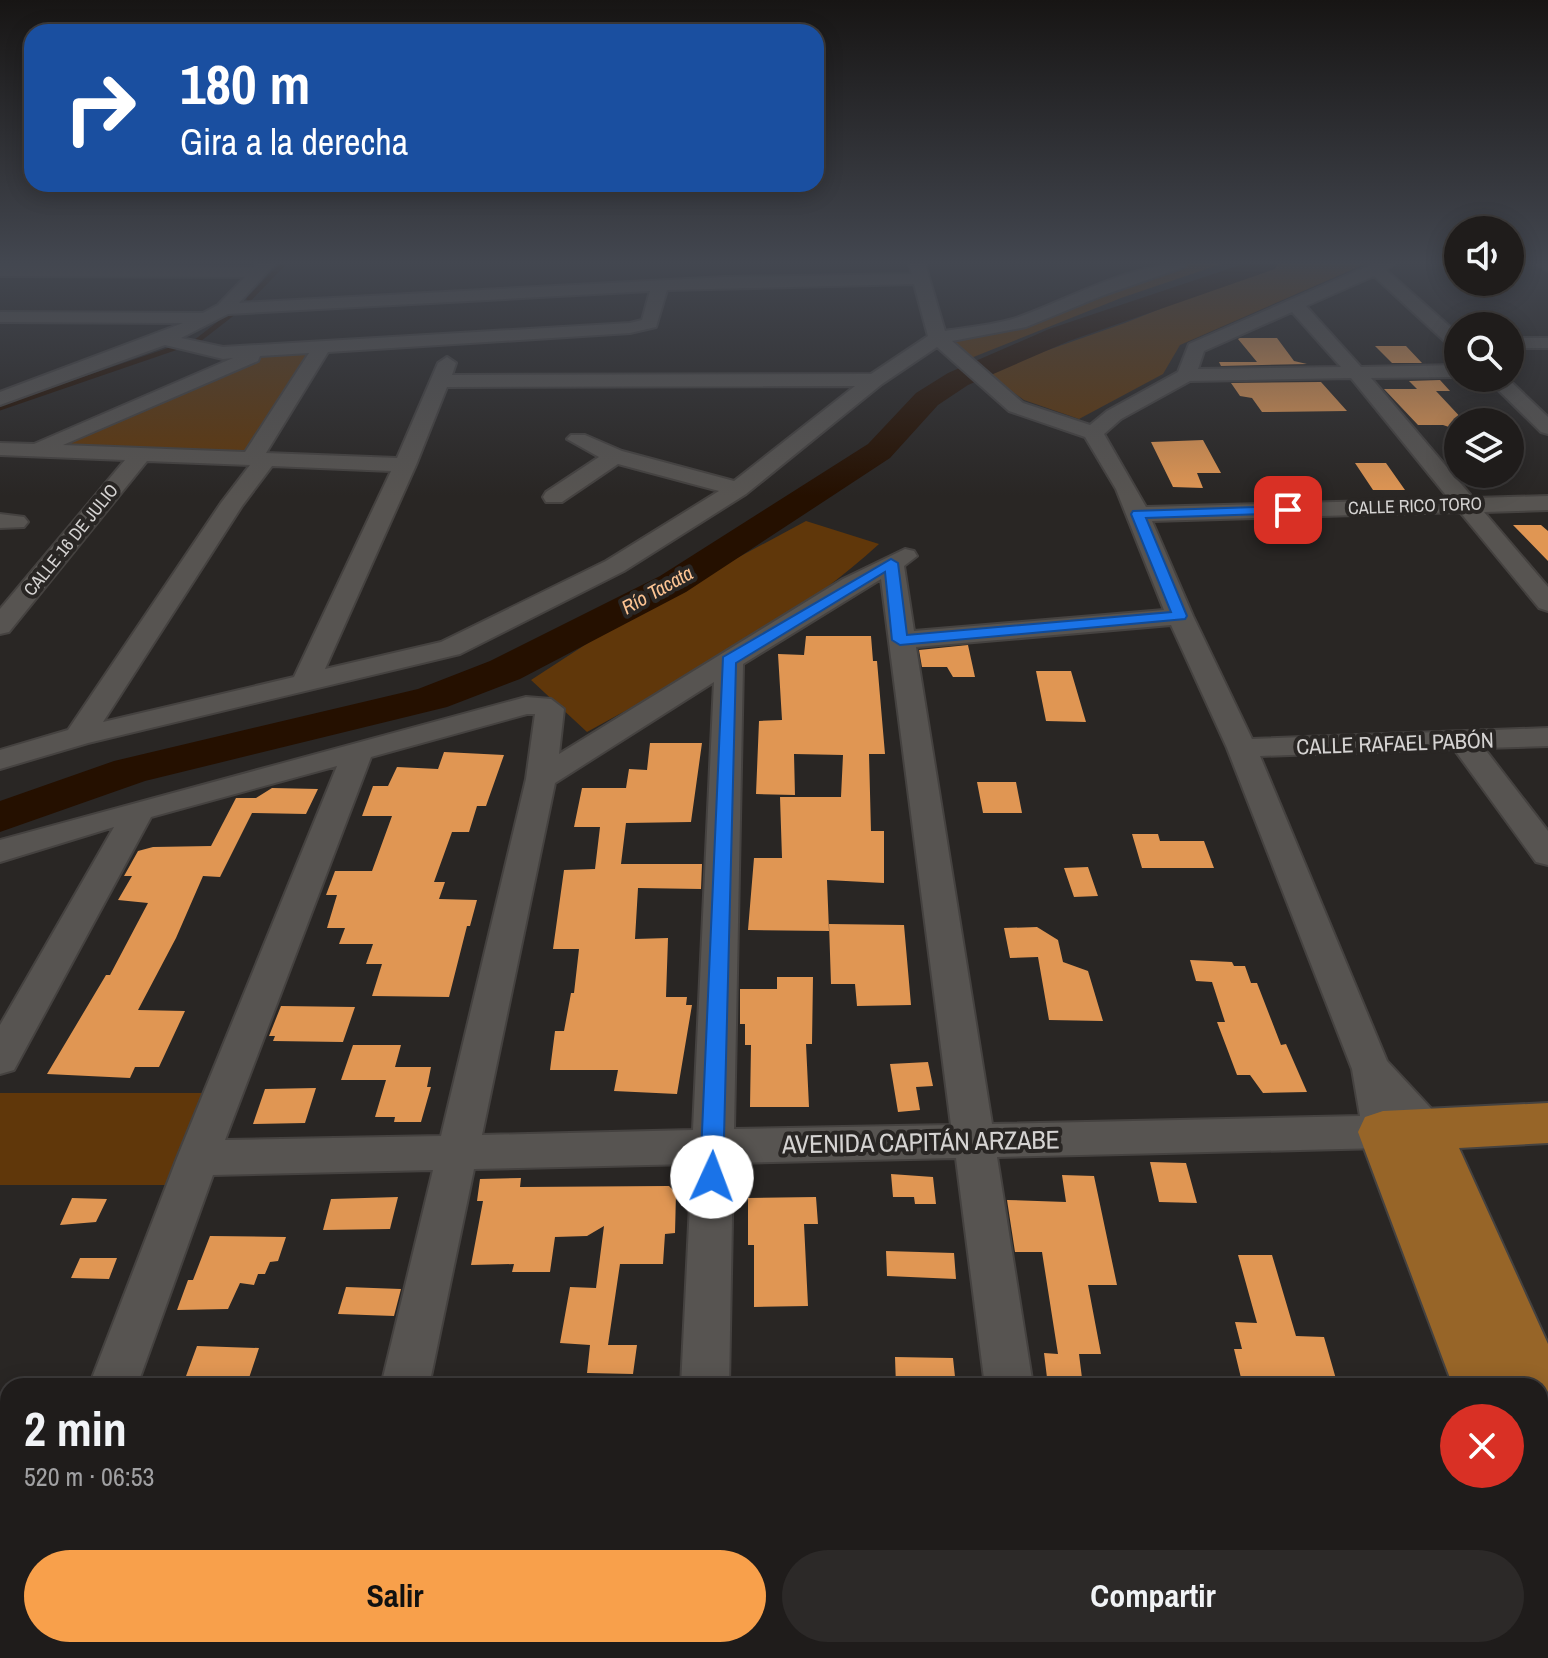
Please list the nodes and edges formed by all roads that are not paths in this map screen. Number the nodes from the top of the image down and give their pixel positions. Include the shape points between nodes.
1 (157, 341) edge
2 (174, 341) edge
3 (407, 341) edge
4 (457, 341) edge
5 (933, 341) edge
6 (942, 341) edge
7 (1211, 341) edge
8 (1328, 341) edge
9 (1524, 343) edge
10 (1548, 343) edge
11 (322, 347) junction
12 (268, 350) junction
13 (1444, 372) edge
14 (1186, 375) junction
15 (1358, 375) junction
16 (875, 380) junction
17 (439, 381) junction
18 (1511, 392) edge
19 (6, 395) edge
20 (1548, 428) edge
21 (1093, 433) junction
22 (578, 439) dead end
23 (0, 449) edge
24 (32, 451) junction
25 (142, 454) junction
26 (614, 456) junction
27 (259, 458) junction
28 (405, 465) junction
29 (738, 489) junction
30 (554, 497) dead end
31 (1548, 503) edge
32 (1467, 505) junction
33 (1138, 514) junction
34 (1548, 603) edge
35 (1180, 616) junction
36 (0, 626) edge
37 (900, 640) junction
38 (729, 661) junction
39 (306, 681) junction
40 (79, 736) junction
41 (1548, 737) edge
42 (1462, 740) junction
43 (1242, 748) junction
44 (358, 752) junction
45 (0, 760) edge
46 (541, 779) junction
47 (139, 811) junction
48 (0, 851) edge
49 (1548, 854) edge
50 (0, 1059) edge
51 (1548, 1123) edge
52 (1404, 1130) junction
53 (974, 1141) junction
54 (713, 1147) junction
55 (456, 1152) junction
56 (198, 1158) junction
57 (116, 1378) edge
58 (407, 1378) edge
59 (705, 1378) edge
60 (1008, 1378) edge
61 (1481, 1378) edge
62 (1533, 1378) edge

1 - 19 street
2 - 12 street via 223,353
3 - 11 street
4 - 17 street
5 - 16 street
6 - 21 street via 1016,407
7 - 14 street via 1196,348
8 - 15 street
9 - 10 street
11 - 12 street
11 - 27 street
12 - 24 street
13 - 15 street
14 - 15 street
14 - 21 street via 1114,415
15 - 32 street
16 - 17 street
16 - 29 street
17 - 28 street
18 - 20 street
21 - 33 street
22 - 26 street
23 - 24 street
24 - 25 street
25 - 27 street
25 - 36 street, CALLE 16 DE JULIO
26 - 29 street
26 - 30 street
27 - 28 street
27 - 40 street
28 - 39 street
29 - 39 street via 615,566 450,648
31 - 32 street, CALLE RICO TORO
32 - 33 street, CALLE RICO TORO
32 - 34 street
33 - 35 street
35 - 37 street
35 - 43 street
37 - 38 street via 898,559
37 - 53 street
38 - 46 street
38 - 54 street
39 - 40 street
40 - 45 street
41 - 42 street, CALLE RAFAEL PABÓN
42 - 43 street, CALLE RAFAEL PABÓN
42 - 49 street
43 - 52 street via 1371,1069
44 - 46 street via 541,705 550,709
44 - 47 street
44 - 56 street
46 - 55 street
47 - 48 street
47 - 50 street
51 - 52 main road, AVENIDA CAPITÁN ARZABE
52 - 53 street, AVENIDA CAPITÁN ARZABE
52 - 61 main road
52 - 62 main road
53 - 54 street, AVENIDA CAPITÁN ARZABE
53 - 60 street
54 - 55 street, AVENIDA CAPITÁN ARZABE
54 - 59 street
55 - 56 street, AVENIDA CAPITÁN ARZABE
55 - 58 street
56 - 57 street

